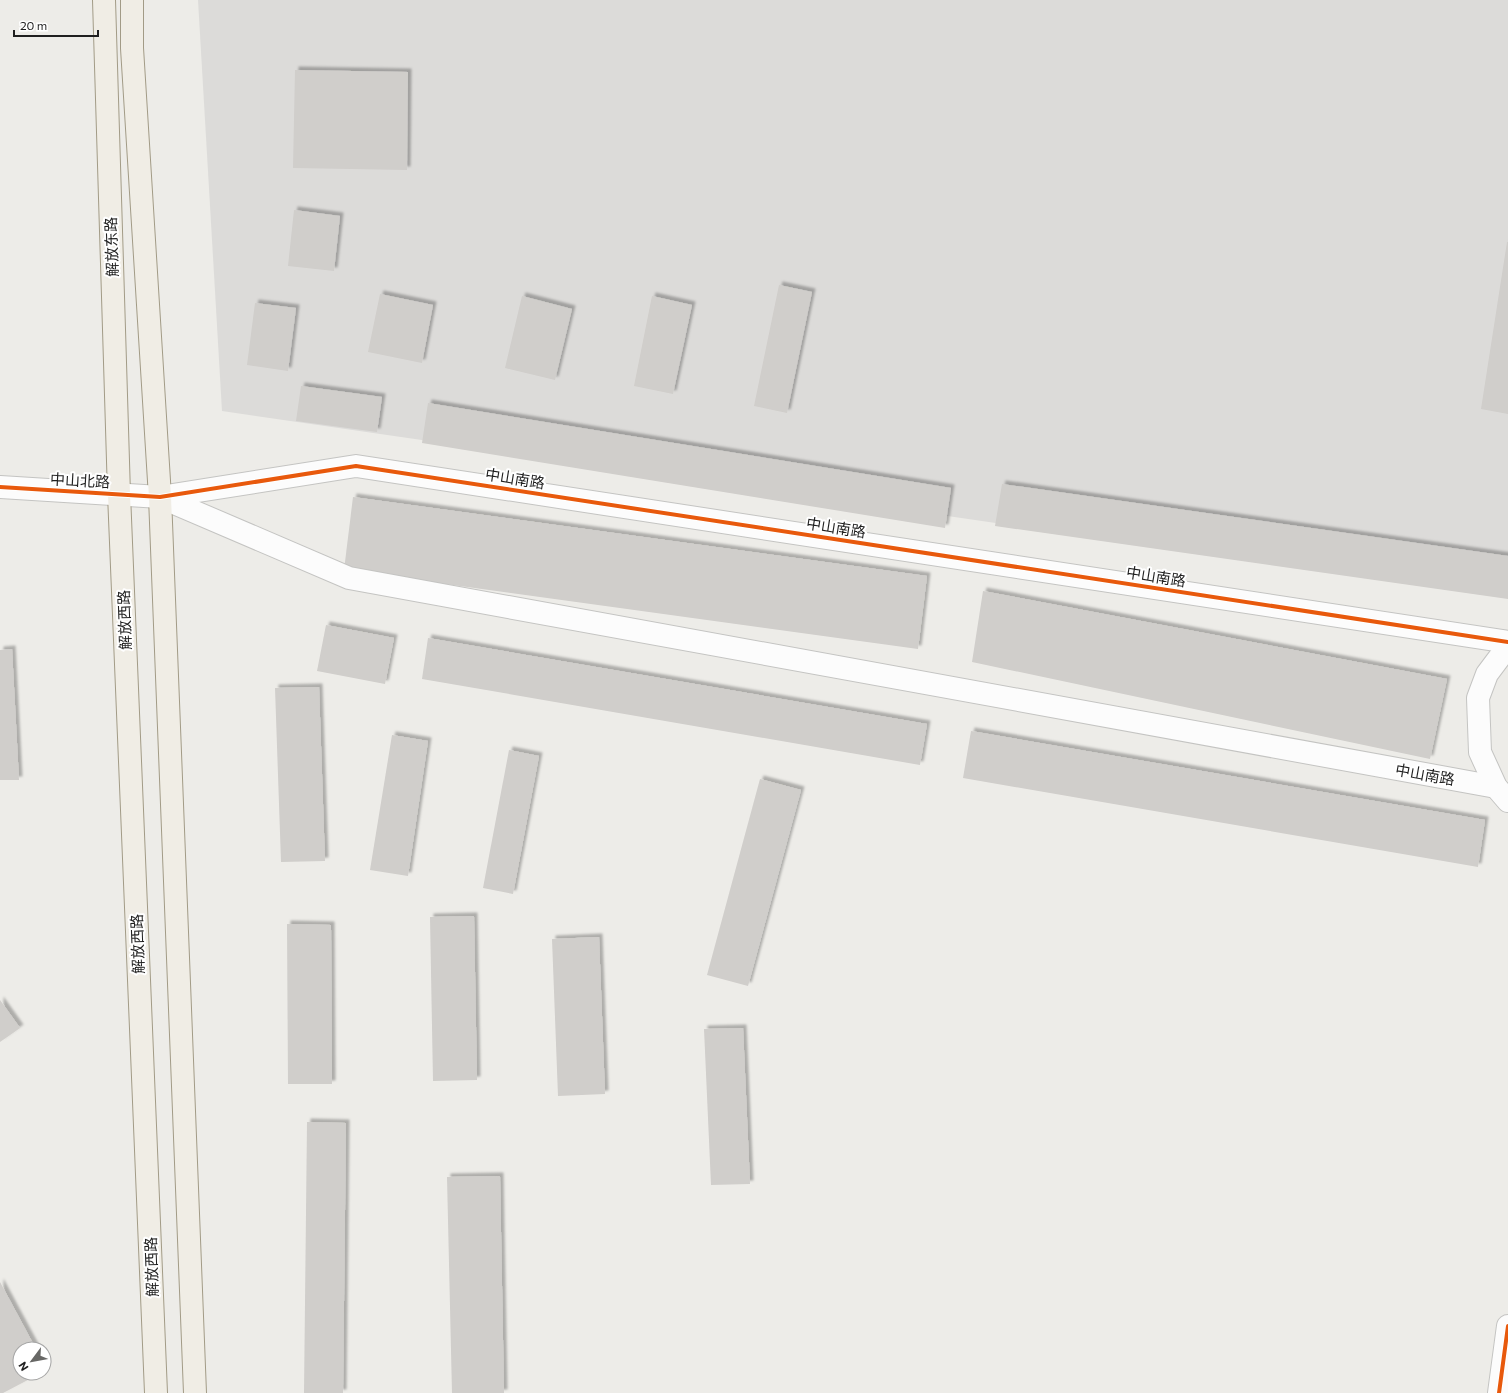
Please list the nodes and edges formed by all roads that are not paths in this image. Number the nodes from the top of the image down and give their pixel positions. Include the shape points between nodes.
1 (104, 0) edge
2 (132, 0) edge
3 (0, 487) edge
4 (119, 494) junction
5 (160, 497) junction
6 (1508, 642) edge
7 (1508, 646) edge
8 (1502, 794) edge
9 (1508, 1326) edge
10 (156, 1393) edge
11 (195, 1393) edge
12 (1499, 1393) edge

1 - 4 main road, 解放东路
2 - 5 main road via 132,48
3 - 4 street, 中山北路
4 - 5 street, 中山北路
4 - 10 main road, 解放西路
5 - 6 street, 中山南路 via 356,466
5 - 8 street, 中山南路 via 349,578
5 - 11 main road
7 - 8 street via 1488,674 1478,698 1480,752
9 - 12 street

